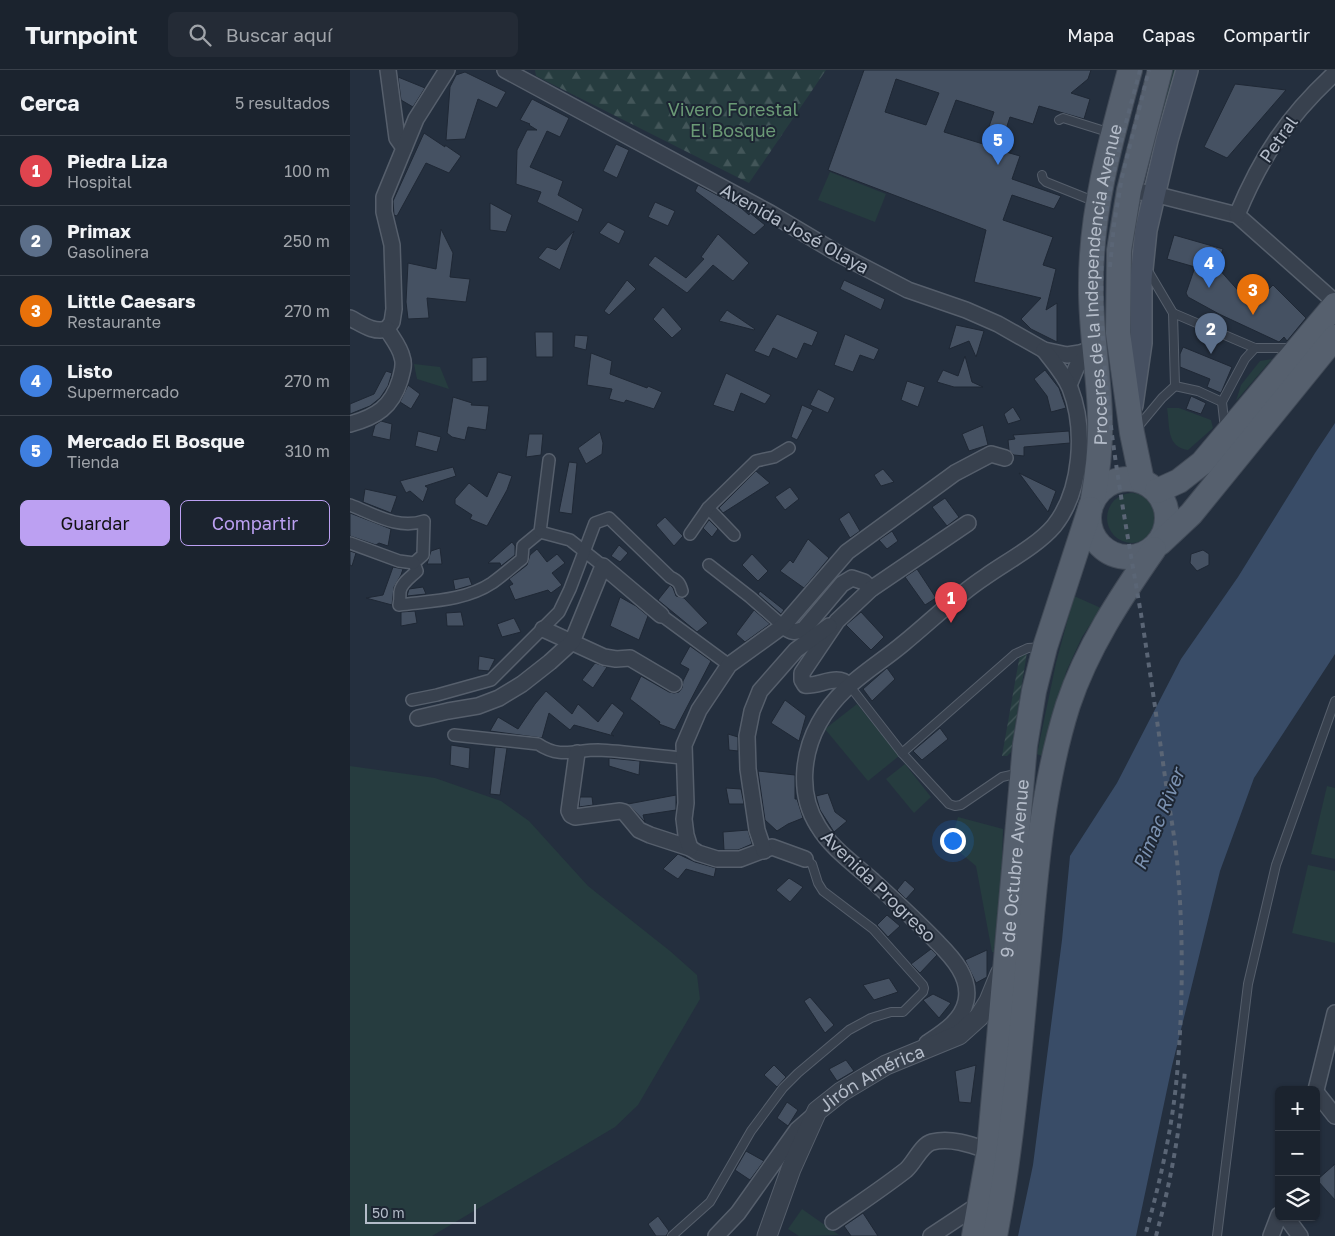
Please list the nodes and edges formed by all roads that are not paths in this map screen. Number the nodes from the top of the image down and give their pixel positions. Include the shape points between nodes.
1 (388, 70) edge
2 (447, 70) edge
3 (506, 70) edge
4 (1130, 70) edge
5 (1160, 70) edge
6 (1187, 70) edge
7 (1335, 73) edge
8 (1059, 120) dead end
9 (1113, 134) junction
10 (404, 148) junction
11 (1042, 175) dead end
12 (1129, 190) junction
13 (1154, 194) junction
14 (1098, 202) junction
15 (1236, 215) junction
16 (1142, 260) junction
17 (1335, 303) edge
18 (1173, 313) junction
19 (350, 318) edge
20 (387, 329) junction
21 (1335, 337) edge
22 (1094, 348) junction
23 (1255, 348) junction
24 (1298, 348) junction
25 (1044, 350) junction
26 (1069, 386) junction
27 (1175, 386) junction
28 (1222, 402) junction
29 (350, 424) edge
30 (1131, 425) junction
31 (1225, 434) junction
32 (789, 448) dead end
33 (1005, 458) dead end
34 (549, 460) dead end
35 (1149, 486) junction
36 (1092, 504) junction
37 (350, 505) edge
38 (708, 508) junction
39 (968, 522) dead end
40 (540, 532) junction
41 (690, 534) dead end
42 (734, 535) dead end
43 (350, 543) edge
44 (1157, 546) junction
45 (584, 550) junction
46 (414, 564) junction
47 (709, 565) dead end
48 (604, 566) junction
49 (871, 589) junction
50 (682, 591) dead end
51 (661, 615) joint
52 (837, 621) junction
53 (783, 626) junction
54 (543, 629) junction
55 (572, 642) junction
56 (1045, 647) junction
57 (729, 665) junction
58 (674, 684) dead end
59 (848, 685) junction
60 (412, 700) dead end
61 (1335, 701) edge
62 (418, 718) dead end
63 (454, 735) dead end
64 (577, 753) junction
65 (902, 753) junction
66 (683, 758) junction
67 (1022, 772) junction
68 (690, 848) junction
69 (764, 851) junction
70 (805, 859) joint
71 (1008, 950) junction
72 (1335, 1013) edge
73 (911, 1056) junction
74 (1317, 1086) edge
75 (1320, 1096) edge
76 (817, 1112) junction
77 (1335, 1116) edge
78 (989, 1151) junction
79 (981, 1203) junction
80 (1276, 1221) edge
81 (1289, 1221) edge
82 (833, 1222) dead end
83 (672, 1236) edge
84 (716, 1236) edge
85 (767, 1236) edge
86 (931, 1236) edge
87 (974, 1236) edge
88 (996, 1236) edge
89 (1217, 1236) edge
90 (1271, 1236) edge
91 (1300, 1236) edge

1 - 10 street via 397,138
2 - 10 street via 416,119
3 - 25 street, Avenida José Olaya via 770,213 864,268 908,290 998,324
4 - 9 main road, Proceres de la Independencia Avenue
5 - 12 main road, Proceres de la Independencia Avenue
6 - 13 main road, Proceres de la Independencia Avenue
7 - 15 street, Petral via 1290,119 1269,149
8 - 9 lane via 1063,118
9 - 14 main road, Proceres de la Independencia Avenue
10 - 20 street via 383,205 392,253 393,318
11 - 14 lane via 1046,182
12 - 13 street
12 - 30 main road, Proceres de la Independencia Avenue via 1119,250 1118,333
13 - 15 street
13 - 16 main road, Proceres de la Independencia Avenue
14 - 22 main road, Proceres de la Independencia Avenue via 1090,284
15 - 17 street
16 - 18 lane
16 - 30 main road, Proceres de la Independencia Avenue via 1141,343
17 - 24 main road
18 - 23 lane
18 - 27 lane
19 - 20 street via 367,328
20 - 29 street via 402,356 404,367 397,391 379,412
21 - 44 main road via 1191,514
22 - 25 street, Avenida José Olaya via 1067,355
22 - 26 street via 1077,366
22 - 36 main road, Proceres de la Independencia Avenue via 1100,429
23 - 24 lane
23 - 28 lane
24 - 31 main road
25 - 26 street, Avenida Progreso
26 - 59 street, Avenida Progreso via 1078,418 1076,478 1070,497 1053,527 974,584
27 - 28 lane via 1198,391
27 - 30 lane
28 - 31 lane
30 - 35 main road, Proceres de la Independencia Avenue
31 - 35 main road via 1202,463 1179,481
32 - 38 street via 774,457 756,461
33 - 53 street via 991,454 955,473 847,552
34 - 40 street
35 - 36 main road via 1131,479 1120,480 1100,490
35 - 44 main road via 1164,501 1168,511 1165,533
36 - 44 main road via 1089,521 1092,533 1107,552 1131,558
36 - 56 main road, 9 de Octubre Avenue
37 - 46 street via 397,522 414,524 424,521 423,555
38 - 41 street
38 - 42 street
39 - 49 street
40 - 45 street via 570,540
40 - 46 street via 523,546 522,559 492,583 456,597 399,605 400,590 417,571
43 - 46 street
44 - 88 main road, 9 de Octubre Avenue via 1106,621 1085,663 1055,751 1036,862 1013,1119
45 - 48 street
45 - 50 street via 595,523 608,518 670,578 677,580
45 - 54 street via 570,589 558,612
47 - 53 street
48 - 51 street
48 - 55 street
49 - 52 street
49 - 53 street via 864,582 852,578 842,584 804,629 791,632
51 - 57 street
52 - 59 street via 802,673 802,680 811,686 840,680
52 - 69 street via 796,650 760,691 752,711 747,736 748,769 757,830
53 - 57 street
54 - 55 street
54 - 60 street via 491,680
55 - 58 street via 604,657 630,658
55 - 62 street via 522,684 499,698 478,706
56 - 65 lane via 1028,648 1015,654
56 - 67 main road, 9 de Octubre Avenue via 1034,691
57 - 66 street via 690,728
59 - 65 lane
59 - 73 street, Avenida Progreso via 820,722 811,741 805,766 806,801 818,827 834,846 913,917 955,961 967,991 966,1003 953,1024
61 - 89 lane via 1276,865 1248,984
63 - 64 street via 538,744 548,750
64 - 66 street via 597,750
64 - 68 street via 571,815 624,812 639,830
65 - 67 lane via 949,804 955,806 1002,777
66 - 68 street via 684,819
67 - 71 main road, 9 de Octubre Avenue
68 - 69 street via 717,859 740,859
69 - 70 street via 772,847
70 - 83 lane via 812,864 823,891 873,929 903,960 924,988 923,992 903,1012 871,1018 849,1030 788,1083 751,1131 710,1202
71 - 73 street, Jirón América via 989,1001 978,1017 959,1035
71 - 78 main road, 9 de Octubre Avenue
72 - 74 street
73 - 76 street, Jirón América via 863,1078
75 - 77 street
76 - 84 street via 798,1130 738,1212
76 - 85 street, Jirón América via 791,1169
78 - 79 main road, 9 de Octubre Avenue
78 - 82 street via 968,1143 930,1142 907,1169
79 - 86 street
79 - 87 main road, 9 de Octubre Avenue
80 - 90 street
81 - 91 street

